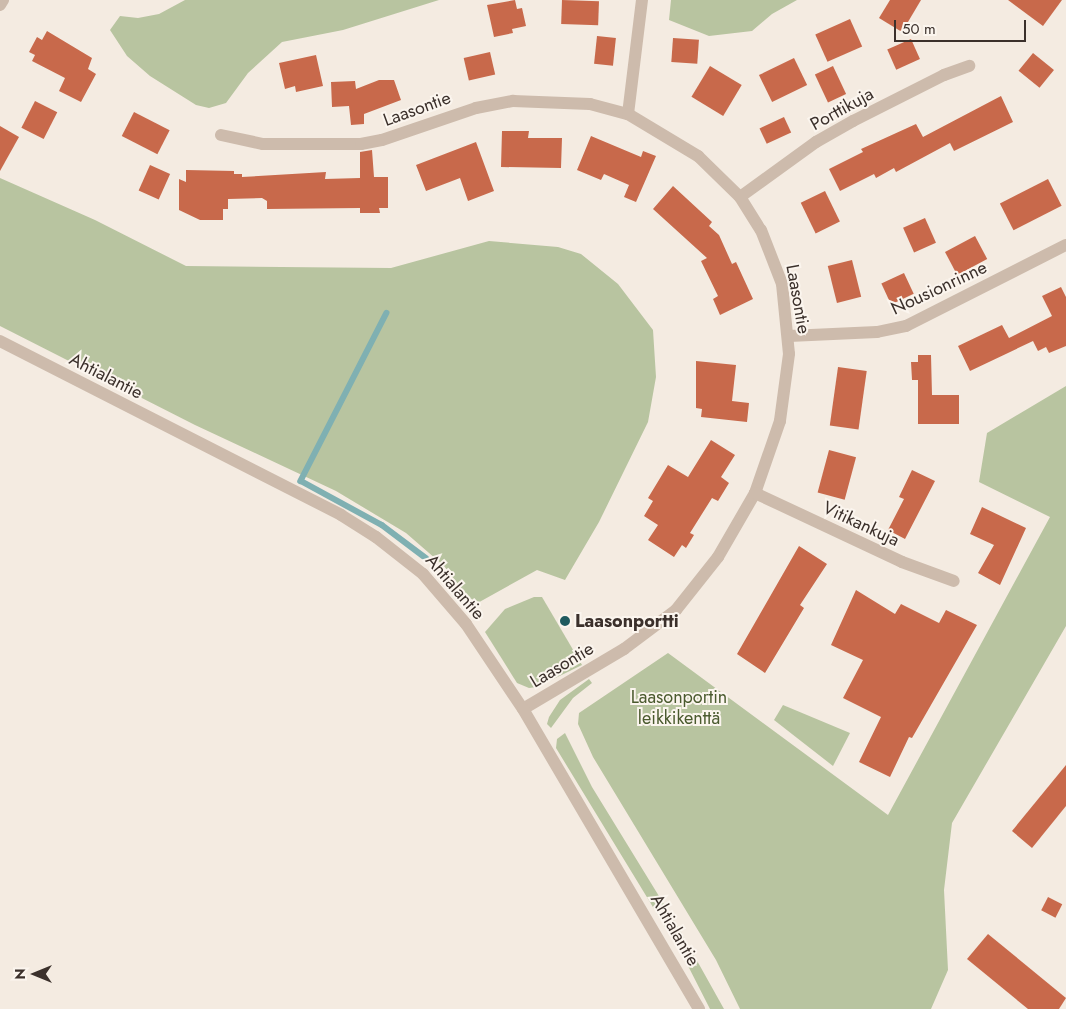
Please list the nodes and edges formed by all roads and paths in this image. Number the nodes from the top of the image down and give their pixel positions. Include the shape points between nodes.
1 (3, 0) edge
2 (642, 0) edge
3 (0, 5) edge
4 (969, 66) dead end
5 (628, 114) junction
6 (221, 136) dead end
7 (740, 197) junction
8 (1066, 245) edge
9 (789, 336) junction
10 (0, 342) edge
11 (755, 493) junction
12 (954, 582) dead end
13 (523, 709) junction
14 (699, 1009) edge

1 - 3 street
2 - 5 street
4 - 7 street, Porttikuja via 944,75 845,126
5 - 6 street, Laasontie via 590,104 534,100 476,108 361,144 263,144
5 - 7 street, Laasontie via 698,156
7 - 9 street, Laasontie via 761,230 776,264
8 - 9 street, Nousionrinne via 906,326 877,332
9 - 11 street, Laasontie via 787,386 780,421
10 - 13 street, Ahtialantie via 376,536 435,585 466,624
11 - 12 street, Vitikankuja via 902,562
11 - 13 street, Laasontie via 718,558 676,610 624,649
13 - 14 street, Ahtialantie

